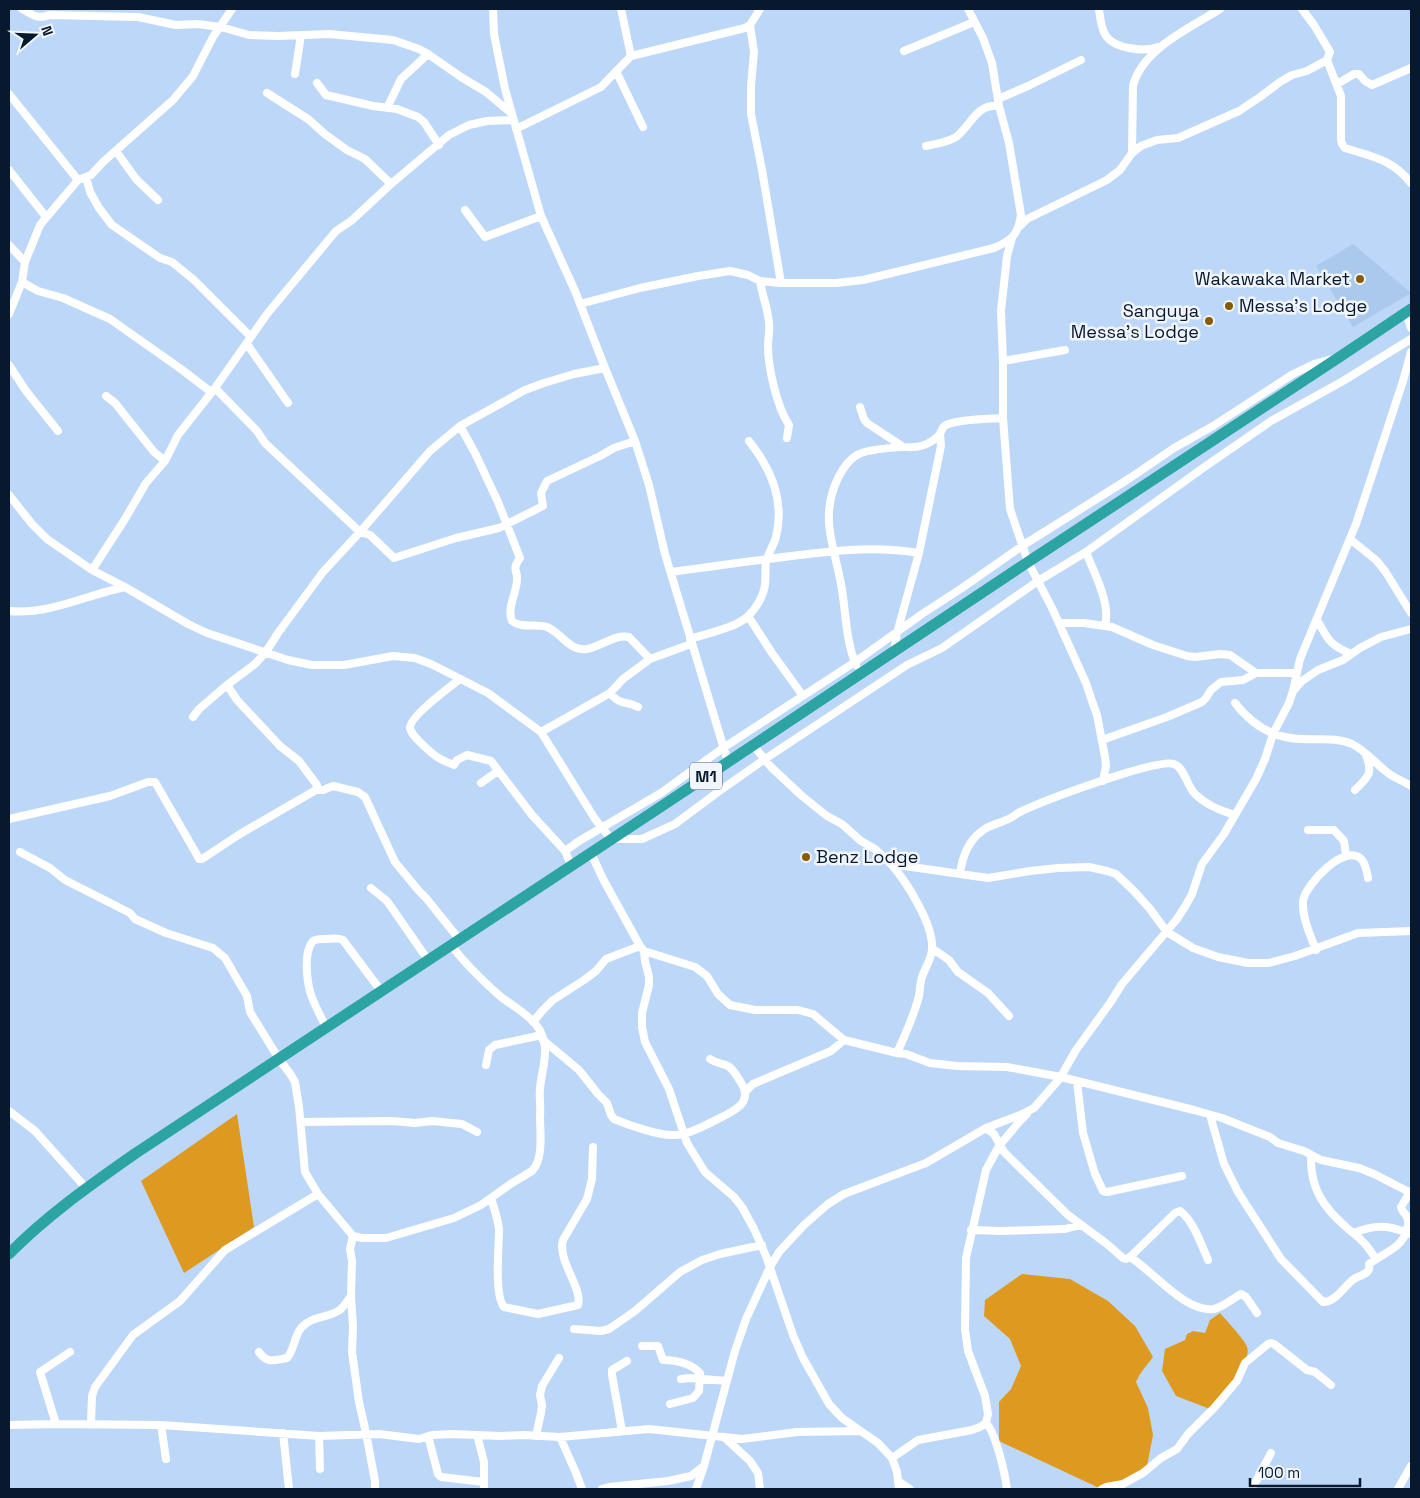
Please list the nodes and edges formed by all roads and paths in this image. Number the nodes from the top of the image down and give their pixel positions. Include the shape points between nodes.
1 (22, 9) edge
2 (232, 9) edge
3 (493, 9) edge
4 (621, 9) edge
5 (760, 9) edge
6 (968, 9) edge
7 (1099, 9) edge
8 (1220, 9) edge
9 (1302, 9) edge
10 (974, 22) junction
11 (750, 25) junction
12 (221, 27) junction
13 (301, 34) junction
14 (1158, 47) junction
15 (904, 51) dead end
16 (428, 54) junction
17 (631, 56) junction
18 (1081, 60) dead end
19 (1328, 60) junction
20 (1411, 68) edge
21 (616, 71) junction
22 (294, 74) dead end
23 (317, 83) dead end
24 (1337, 84) junction
25 (267, 93) dead end
26 (9, 94) edge
27 (999, 103) junction
28 (387, 108) junction
29 (512, 116) junction
30 (643, 127) dead end
31 (516, 129) junction
32 (439, 145) junction
33 (926, 146) dead end
34 (116, 151) junction
35 (1132, 153) junction
36 (9, 170) edge
37 (86, 177) junction
38 (78, 180) junction
39 (1411, 183) edge
40 (391, 184) junction
41 (158, 200) dead end
42 (465, 210) dead end
43 (541, 216) junction
44 (46, 217) junction
45 (1019, 227) junction
46 (1012, 238) junction
47 (9, 245) edge
48 (25, 262) junction
49 (760, 281) junction
50 (22, 282) junction
51 (781, 283) junction
52 (580, 304) junction
53 (1409, 310) edge
54 (9, 314) edge
55 (1411, 328) edge
56 (1411, 339) edge
57 (249, 340) junction
58 (1065, 350) dead end
59 (1411, 352) edge
60 (1341, 356) junction
61 (1003, 361) junction
62 (9, 365) edge
63 (605, 368) junction
64 (213, 390) junction
65 (106, 396) dead end
66 (288, 402) dead end
67 (860, 407) dead end
68 (1003, 418) junction
69 (460, 426) junction
70 (58, 432) dead end
71 (940, 434) junction
72 (788, 438) dead end
73 (636, 441) junction
74 (748, 441) dead end
75 (904, 447) junction
76 (165, 462) junction
77 (9, 495) edge
78 (507, 525) junction
79 (360, 532) junction
80 (1350, 539) junction
81 (1022, 546) junction
82 (832, 551) junction
83 (1086, 552) junction
84 (919, 553) junction
85 (767, 558) junction
86 (1028, 562) junction
87 (92, 570) junction
88 (671, 572) junction
89 (1038, 581) junction
90 (125, 587) junction
91 (9, 611) edge
92 (1411, 613) edge
93 (748, 616) junction
94 (1317, 620) junction
95 (1059, 623) junction
96 (1105, 626) junction
97 (1411, 629) edge
98 (897, 633) junction
99 (691, 642) junction
100 (266, 652) junction
101 (894, 652) junction
102 (1351, 654) junction
103 (650, 659) junction
104 (855, 662) junction
105 (1256, 673) junction
106 (1297, 673) junction
107 (861, 674) junction
108 (460, 679) junction
109 (227, 685) junction
110 (1293, 691) junction
111 (610, 693) junction
112 (803, 696) junction
113 (1235, 703) dead end
114 (638, 707) dead end
115 (193, 717) dead end
116 (541, 732) junction
117 (1273, 734) junction
118 (1102, 740) junction
119 (753, 745) junction
120 (723, 748) junction
121 (1365, 753) junction
122 (765, 759) junction
123 (728, 762) junction
124 (498, 771) junction
125 (1103, 780) junction
126 (481, 783) dead end
127 (1411, 786) edge
128 (316, 790) junction
129 (1355, 790) dead end
130 (1235, 815) junction
131 (9, 819) edge
132 (602, 828) junction
133 (1308, 830) dead end
134 (610, 839) junction
135 (565, 851) junction
136 (20, 852) dead end
137 (591, 853) junction
138 (1346, 856) junction
139 (891, 864) junction
140 (571, 865) junction
141 (960, 874) junction
142 (1368, 878) dead end
143 (371, 888) dead end
144 (1411, 931) edge
145 (1167, 932) junction
146 (455, 942) junction
147 (642, 949) junction
148 (933, 949) junction
149 (1316, 950) junction
150 (428, 960) junction
151 (380, 992) junction
152 (1010, 1016) dead end
153 (534, 1022) junction
154 (326, 1027) junction
155 (543, 1038) junction
156 (844, 1040) junction
157 (897, 1053) junction
158 (279, 1059) junction
159 (710, 1059) dead end
160 (486, 1065) dead end
161 (1061, 1078) junction
162 (1077, 1082) junction
163 (746, 1091) junction
164 (1034, 1108) junction
165 (9, 1112) edge
166 (1210, 1115) junction
167 (301, 1122) junction
168 (986, 1128) junction
169 (477, 1132) dead end
170 (683, 1135) junction
171 (999, 1146) junction
172 (593, 1147) dead end
173 (1311, 1156) junction
174 (1182, 1176) dead end
175 (86, 1188) junction
176 (1411, 1192) edge
177 (318, 1194) junction
178 (491, 1198) junction
179 (1080, 1225) junction
180 (971, 1230) junction
181 (1409, 1233) edge
182 (1354, 1234) junction
183 (353, 1236) junction
184 (762, 1246) junction
185 (9, 1254) edge
186 (1130, 1257) junction
187 (1376, 1259) junction
188 (1208, 1260) dead end
189 (770, 1267) junction
190 (351, 1296) junction
191 (1257, 1313) dead end
192 (574, 1329) dead end
193 (642, 1346) dead end
194 (70, 1352) dead end
195 (259, 1352) dead end
196 (559, 1358) dead end
197 (627, 1360) dead end
198 (681, 1379) dead end
199 (700, 1379) junction
200 (727, 1381) junction
201 (1332, 1385) dead end
202 (670, 1404) dead end
203 (986, 1423) junction
204 (56, 1424) junction
205 (91, 1424) junction
206 (9, 1425) edge
207 (161, 1426) junction
208 (622, 1431) junction
209 (860, 1431) junction
210 (366, 1433) junction
211 (284, 1434) junction
212 (477, 1435) junction
213 (713, 1435) junction
214 (319, 1436) junction
215 (428, 1436) junction
216 (536, 1436) junction
217 (560, 1437) junction
218 (724, 1437) junction
219 (1272, 1453) dead end
220 (892, 1458) junction
221 (166, 1460) dead end
222 (704, 1466) junction
223 (1411, 1466) edge
224 (320, 1469) dead end
225 (898, 1485) edge
226 (484, 1486) edge
227 (289, 1489) edge
228 (375, 1489) edge
229 (582, 1489) edge
230 (602, 1489) edge
231 (696, 1489) edge
232 (760, 1489) edge
233 (910, 1489) edge
234 (1007, 1489) edge
235 (1102, 1489) edge
236 (1252, 1489) edge
237 (1398, 1489) edge

1 - 12 street via 42,18 49,15 138,17
2 - 12 street
3 - 29 street via 494,34
4 - 17 street
5 - 11 street
6 - 10 street
7 - 14 street via 1103,30 1112,42 1141,50
8 - 14 street
9 - 19 street via 1330,52
10 - 15 street
10 - 27 street via 989,52
11 - 17 street
11 - 51 street via 754,52 751,114
12 - 13 street via 249,35
12 - 34 street via 193,76 172,100
13 - 16 street via 393,40
13 - 22 street
14 - 35 street via 1140,70 1133,86
16 - 28 street via 401,79
16 - 29 street via 486,92
17 - 21 street
18 - 27 street
19 - 24 street
19 - 35 street via 1286,78 1239,111 1178,138 1141,146
20 - 24 street via 1372,85 1359,74
21 - 30 street
21 - 31 street via 600,87
23 - 28 street via 326,95
24 - 39 street via 1341,96 1342,144 1345,148 1394,165
25 - 40 street via 365,159
26 - 38 street
27 - 33 street via 986,107 956,137
27 - 45 street via 1020,204
28 - 32 street via 422,119
29 - 31 street
29 - 32 street via 469,125 449,135
31 - 43 street
32 - 40 street
34 - 37 street
34 - 41 street
35 - 45 street via 1120,170 1107,180 1027,219
36 - 44 street
37 - 38 street
37 - 57 street via 90,192 112,225 160,258 172,262 194,280
38 - 44 street
40 - 57 street via 336,231
42 - 43 street via 485,237
43 - 52 street
44 - 48 street
45 - 46 street
46 - 51 street via 994,248 863,280
46 - 61 street via 1002,300
47 - 48 street
48 - 50 street
49 - 51 street
49 - 52 street via 730,271 719,272
49 - 72 street via 769,323 768,348 774,386 789,425
50 - 54 street
50 - 64 street via 110,319
52 - 63 street
53 - 55 street
53 - 60 highway, M1
56 - 83 street via 1271,421
57 - 64 street
57 - 66 street
58 - 61 street
59 - 80 street
60 - 81 street via 1293,374
60 - 86 highway, M1
61 - 68 street
62 - 70 street
63 - 69 street via 544,382
63 - 73 street
64 - 76 street via 178,435
64 - 79 street
65 - 76 street
67 - 75 street via 867,423
68 - 71 street via 952,423 944,426
68 - 81 street via 1010,508
69 - 78 street
69 - 79 street via 430,451
71 - 75 street via 926,444
71 - 84 street via 941,446
73 - 78 street via 547,480 541,493 543,506
73 - 88 street
74 - 85 street via 770,473 778,505 776,538
75 - 82 street via 857,455 843,469 830,502
76 - 87 street via 146,483
77 - 87 street via 47,539
78 - 79 street via 394,558 370,535
78 - 103 street via 520,558 514,570 517,576 512,621 547,627 570,646 581,648 629,637
79 - 100 street via 323,572
80 - 92 street via 1376,560
80 - 94 street
81 - 86 street
81 - 98 street
82 - 84 street via 881,548
82 - 85 street
82 - 104 street
83 - 89 street
83 - 96 street via 1104,600
84 - 98 street
85 - 88 street
85 - 93 street via 762,596
86 - 89 street
86 - 101 highway, M1
87 - 90 street
88 - 99 street
89 - 95 street
89 - 122 street via 942,648 907,665
90 - 91 street via 42,610
90 - 100 street via 188,624
93 - 99 street
93 - 112 street
94 - 102 street via 1330,642
94 - 106 street
95 - 96 street
95 - 118 street via 1086,683
96 - 105 street via 1187,656 1230,655
97 - 102 street via 1381,638
98 - 101 street
98 - 104 street
99 - 103 street
99 - 120 street
100 - 108 street via 312,665 344,665 393,656 416,658
100 - 109 street
101 - 107 highway, M1
102 - 110 street via 1311,674
103 - 111 street
104 - 107 street
104 - 112 street
105 - 106 street
105 - 118 street via 1243,680 1221,682 1202,702
106 - 110 street
107 - 119 highway, M1
108 - 116 street via 488,693
108 - 124 street via 426,707 411,722 410,728 436,757 454,764 467,755 491,761
109 - 115 street
109 - 128 street via 280,746 299,761 317,785
110 - 117 street
111 - 114 street via 616,701
111 - 116 street
112 - 120 street
113 - 117 street via 1258,727
116 - 132 street
117 - 121 street via 1302,740 1328,739 1350,743
117 - 130 street via 1262,766
118 - 125 street via 1106,766
119 - 122 street
119 - 123 highway, M1
120 - 123 street
120 - 132 street via 661,793
121 - 127 street via 1390,775
121 - 129 street via 1370,771 1368,778
122 - 134 street via 675,824 642,839
122 - 139 street via 802,796
123 - 134 highway, M1
124 - 126 street
124 - 135 street
125 - 130 street via 1165,763 1176,764 1195,794 1206,803
125 - 141 street via 1021,811 983,830 967,851
128 - 131 street via 202,859 197,856 154,782 110,796
128 - 146 street via 334,786 358,792 365,798 395,862 426,898
130 - 145 street via 1202,864 1186,905
132 - 134 street
132 - 135 street
133 - 138 street via 1334,830 1344,841
134 - 137 highway, M1
135 - 140 street
136 - 158 street via 65,880 130,913 135,919 218,951 247,996 250,1012
137 - 140 highway, M1
137 - 147 street
138 - 142 street via 1361,858
138 - 149 street via 1324,871 1304,897 1304,916
139 - 141 street
139 - 148 street via 919,906
140 - 146 highway, M1
141 - 145 street via 988,878 1058,868 1089,867 1107,871 1116,874 1134,891
143 - 150 street via 387,901
144 - 149 street via 1358,934
145 - 149 street via 1193,948 1248,963 1269,963
145 - 161 street via 1122,984 1076,1050
146 - 150 highway, M1
146 - 153 street via 471,969
147 - 153 street via 606,959 596,971 553,1000
147 - 156 street via 695,967 707,976 718,994 730,1005 813,1014
147 - 170 street via 649,985 642,1013 645,1042 669,1089
148 - 152 street via 988,993
148 - 157 street
150 - 151 highway, M1
151 - 154 highway, M1
151 - 154 street via 343,940 313,941 306,962 307,976 311,994
153 - 155 street
154 - 158 highway, M1
155 - 160 street via 495,1045 489,1050
155 - 170 street via 583,1074 607,1103 614,1119 662,1134
155 - 178 street via 545,1058 540,1089 539,1153 535,1168
156 - 157 street
156 - 163 street via 831,1051 753,1084
157 - 161 street via 930,1063 1007,1067
158 - 167 street via 294,1082
158 - 175 highway, M1
159 - 163 street via 732,1069
161 - 162 street
161 - 164 street
162 - 166 street
162 - 174 street via 1083,1133 1103,1191
163 - 170 street via 745,1100 739,1108
164 - 168 street
164 - 171 street
165 - 175 street via 35,1131
166 - 173 street
166 - 187 street via 1224,1164 1238,1192 1282,1259 1323,1302 1326,1303 1348,1283 1367,1272 1369,1264
167 - 169 street via 432,1121 462,1124
167 - 177 street via 305,1172
168 - 171 street via 994,1134
168 - 189 street via 926,1162 837,1198 804,1225
170 - 184 street via 705,1172 742,1207
171 - 179 street
171 - 180 street via 986,1170
172 - 178 street via 592,1179 587,1199 561,1245 579,1298 578,1305 538,1314 504,1308 499,1292 499,1226
173 - 176 street via 1359,1168
173 - 182 street via 1313,1182 1318,1195
175 - 185 highway, M1
176 - 181 street via 1401,1207 1408,1217
177 - 183 street
177 - 205 street via 225,1250 180,1301 133,1335 95,1387
178 - 183 street via 454,1218 394,1236
179 - 180 street via 1065,1229
179 - 186 street via 1123,1258
180 - 203 street via 965,1272 965,1329 968,1351 985,1396
181 - 182 street via 1387,1226 1374,1226
181 - 187 street via 1391,1251
182 - 187 street
183 - 190 street via 350,1249
184 - 189 street
184 - 192 street via 720,1254 680,1272 609,1330
186 - 188 street via 1180,1211
186 - 191 street via 1197,1307 1215,1308 1241,1294
189 - 200 street via 743,1326
189 - 209 street via 793,1335 812,1374 829,1404
190 - 195 street via 336,1312 303,1326 287,1358 266,1360
190 - 210 street via 352,1352
193 - 199 street via 658,1346 663,1360 676,1360 694,1367 700,1373
194 - 204 street via 40,1372
196 - 216 street via 542,1386
197 - 208 street via 612,1370
198 - 199 street
199 - 200 street
199 - 202 street via 699,1392 693,1398
200 - 213 street
201 - 235 street via 1274,1344 1268,1344 1245,1363 1237,1381 1177,1449 1123,1484
203 - 220 street via 972,1430 918,1440
203 - 234 street via 990,1427
204 - 205 street
204 - 206 street
205 - 207 street
207 - 211 street
207 - 221 street
208 - 213 street via 649,1429
208 - 217 street
209 - 218 street via 797,1432 742,1439
209 - 220 street via 882,1446
210 - 214 street
210 - 215 street via 419,1439
210 - 228 street
211 - 214 street
211 - 227 street
212 - 215 street
212 - 216 street
212 - 226 street via 484,1462
213 - 218 street
213 - 222 street
214 - 224 street
215 - 226 street via 441,1477
216 - 217 street
217 - 229 street
218 - 232 street via 758,1473
219 - 236 street
220 - 225 street
222 - 230 street via 691,1476
222 - 231 street
223 - 237 street
225 - 233 street

